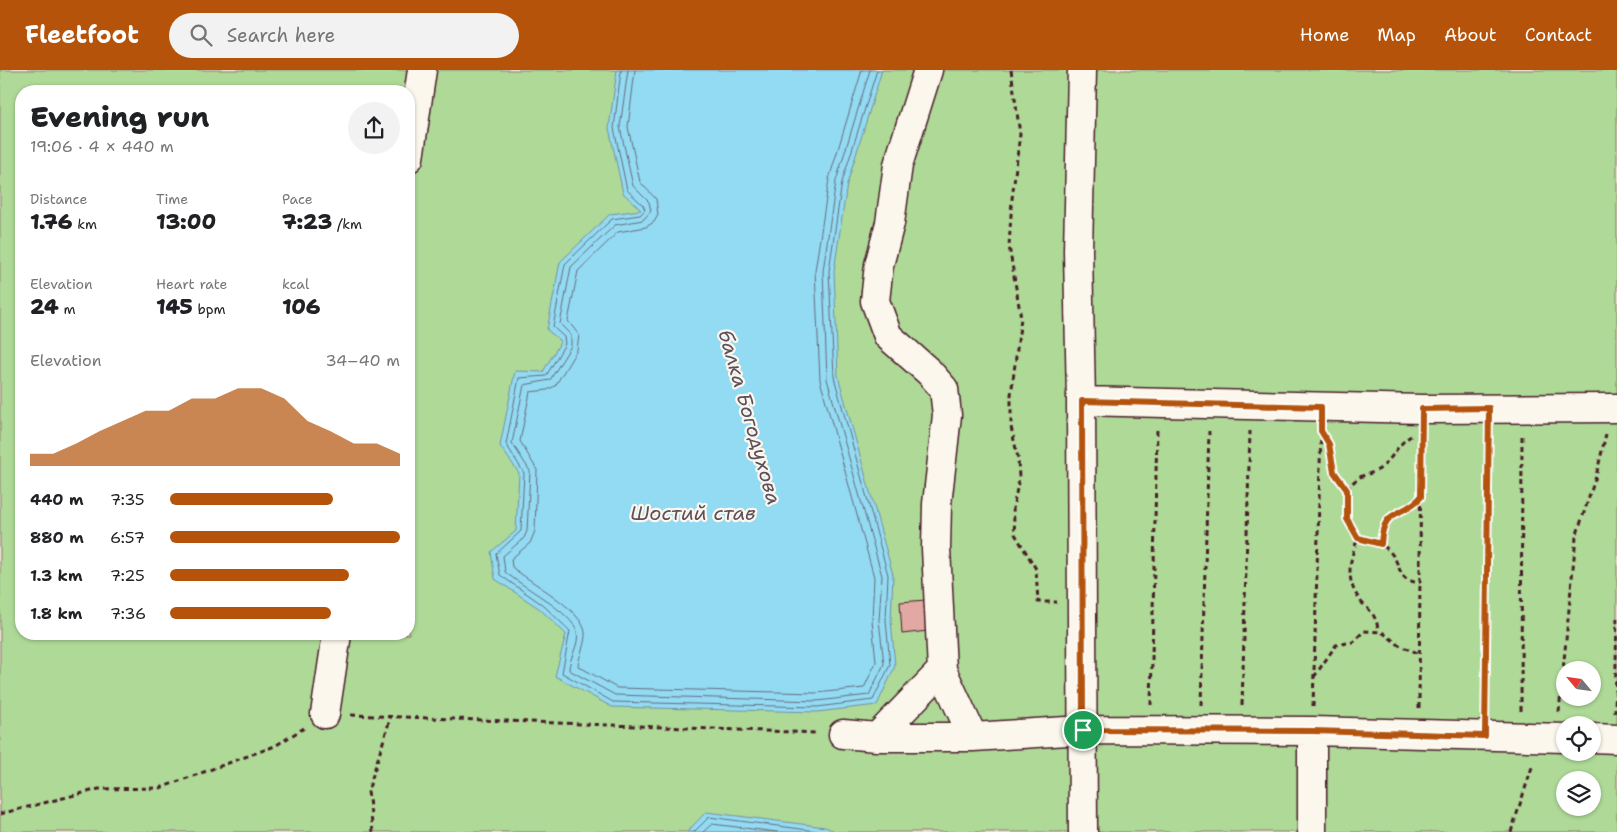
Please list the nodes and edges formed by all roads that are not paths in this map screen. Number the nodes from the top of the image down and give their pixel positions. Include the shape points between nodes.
1 (422, 70) edge
2 (928, 70) edge
3 (1082, 70) edge
4 (415, 117) edge
5 (1082, 401) junction
6 (1612, 408) edge
7 (337, 640) edge
8 (942, 670) junction
9 (325, 714) road end
10 (1083, 730) junction
11 (1312, 731) junction
12 (843, 734) road end
13 (877, 737) junction
14 (973, 737) junction
15 (1546, 737) edge
16 (1083, 832) edge
17 (1312, 832) edge

1 - 4 street
2 - 8 street via 898,165 875,301 888,336 944,389 947,414 937,504 936,548
3 - 5 street via 1078,251
5 - 6 street via 1251,406 1321,419 1489,408
5 - 10 street
7 - 9 street
8 - 13 street
8 - 14 street
10 - 11 street
10 - 14 street
10 - 16 street
11 - 15 street
11 - 17 street
12 - 13 street
13 - 14 street

